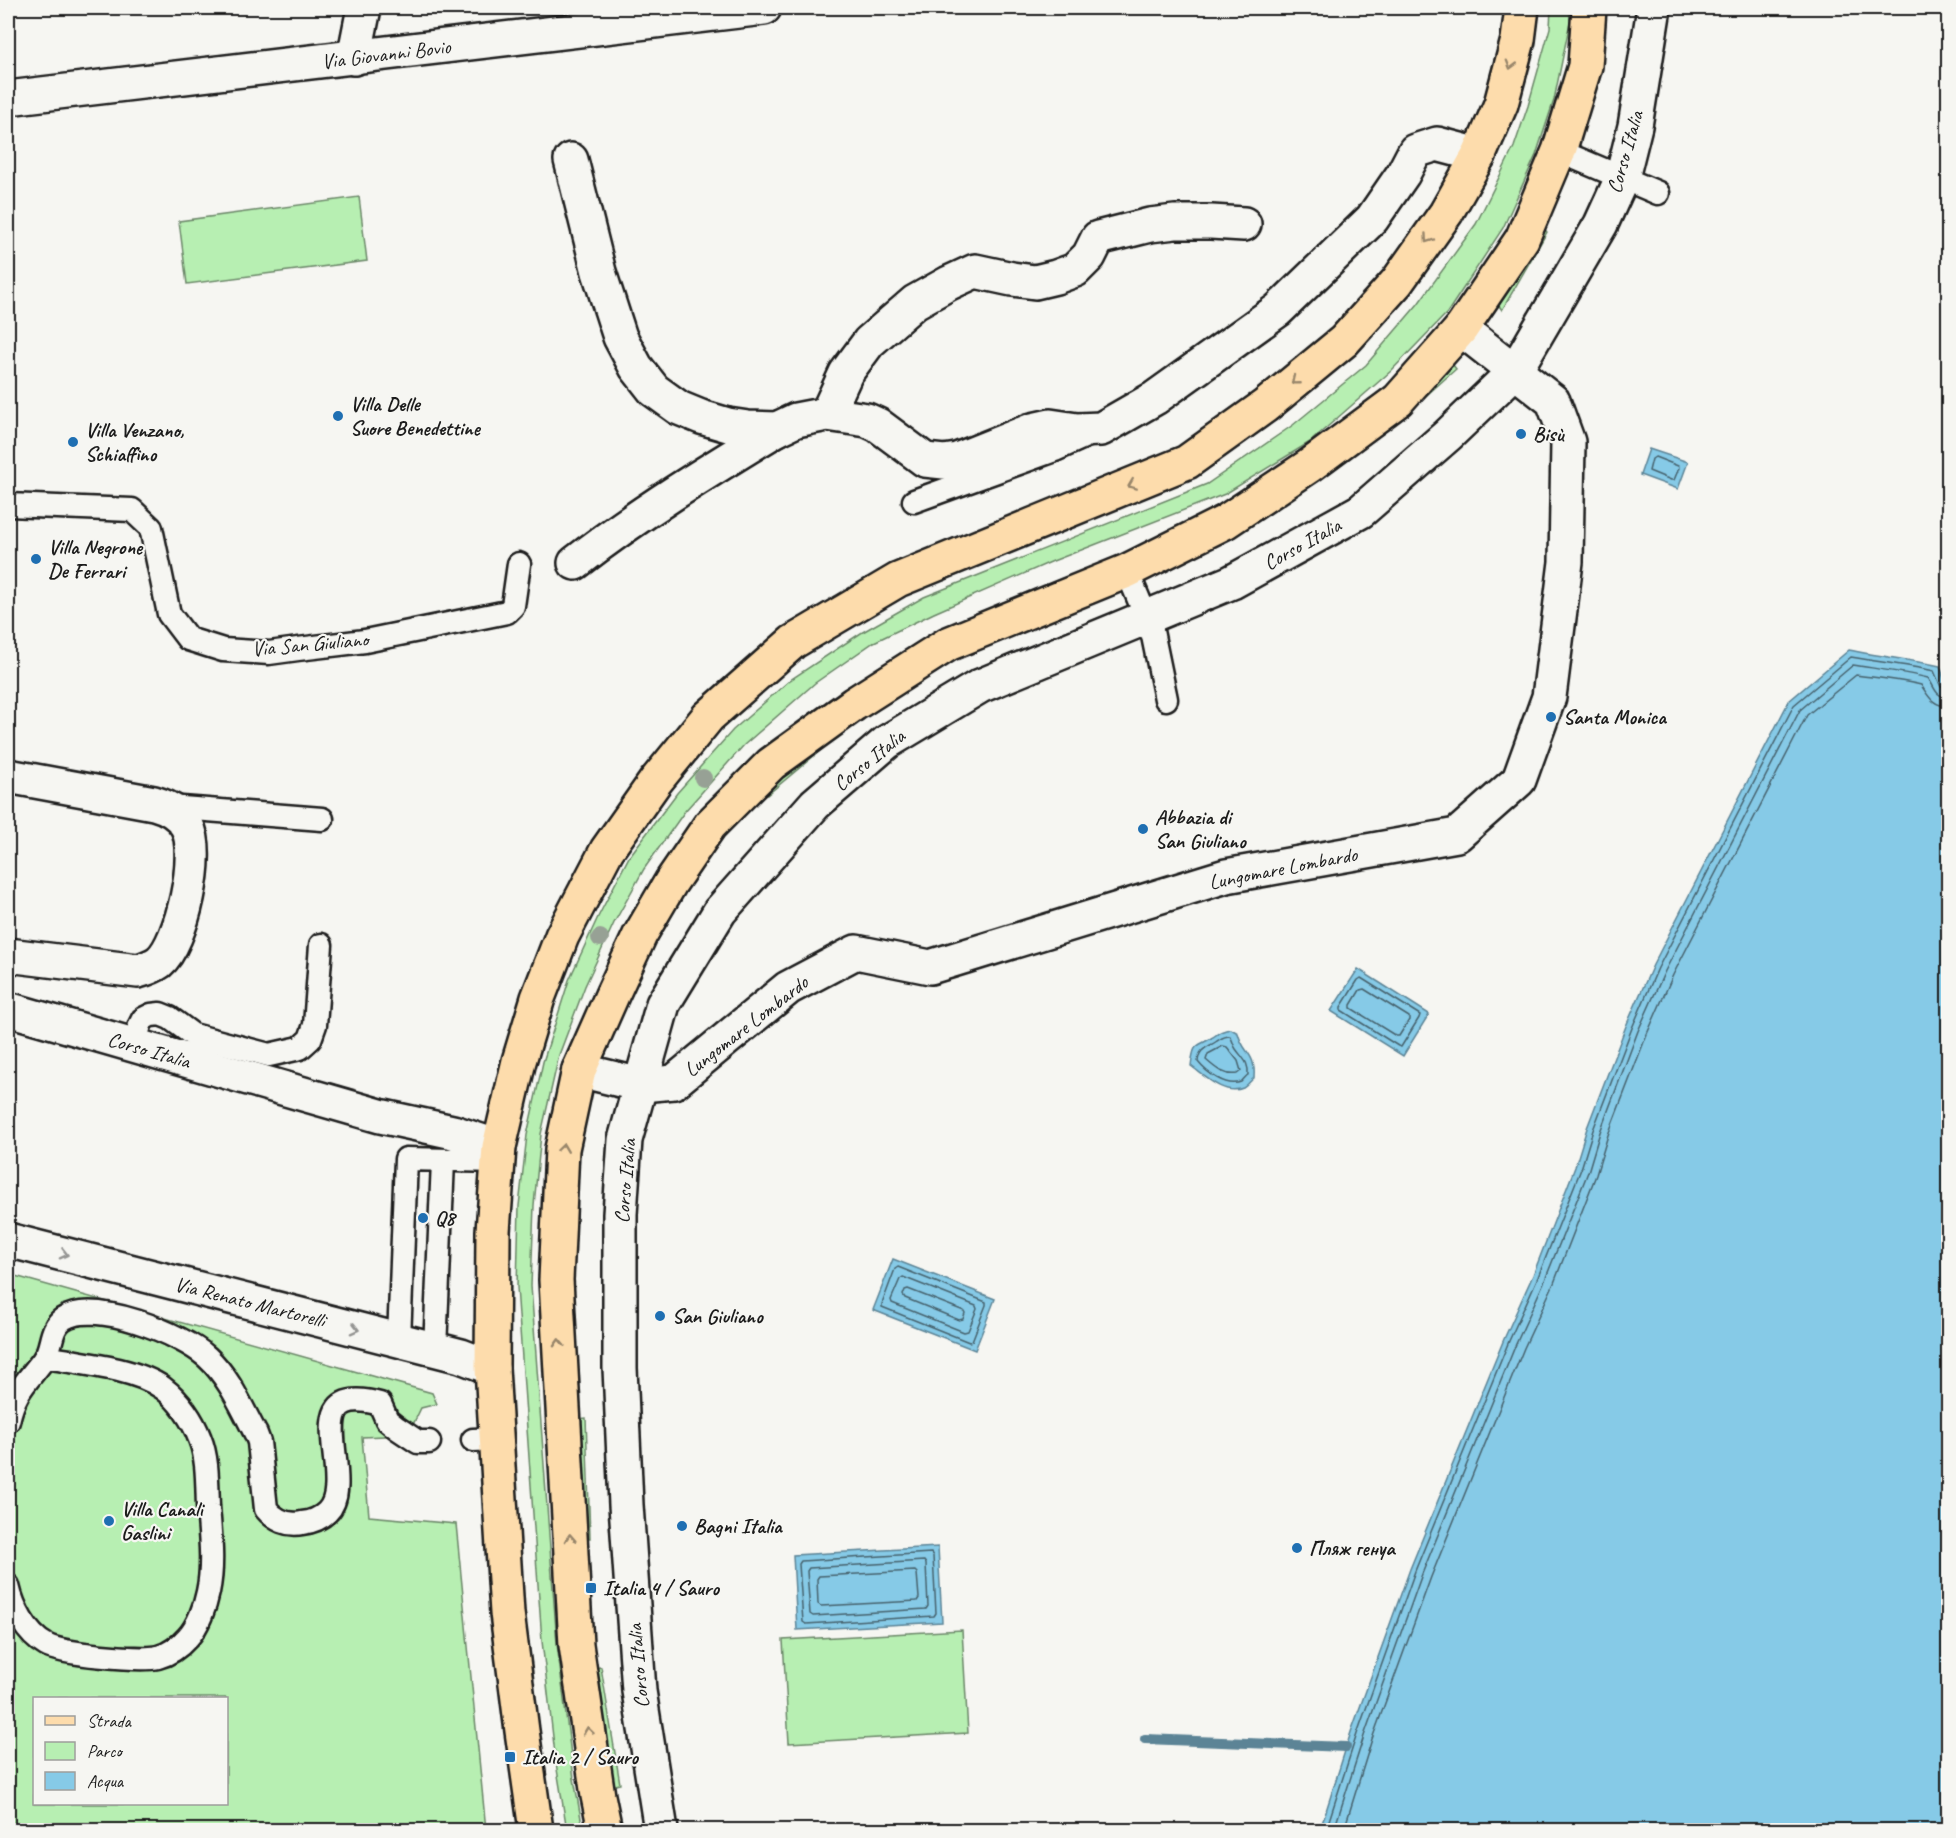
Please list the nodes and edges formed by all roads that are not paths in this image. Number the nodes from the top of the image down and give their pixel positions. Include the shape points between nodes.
1 (364, 8) edge
2 (764, 8) edge
3 (1522, 8) edge
4 (1589, 8) edge
5 (1654, 8) edge
6 (354, 57) junction
7 (8, 98) edge
8 (1559, 152) junction
9 (1479, 155) junction
10 (571, 160) dead end
11 (1622, 178) junction
12 (1658, 193) dead end
13 (1244, 224) dead end
14 (1461, 329) junction
15 (1515, 371) junction
16 (827, 414) junction
17 (777, 429) junction
18 (1101, 429) junction
19 (914, 501) dead end
20 (8, 505) edge
21 (575, 563) dead end
22 (519, 564) dead end
23 (1127, 571) junction
24 (1146, 618) junction
25 (1166, 699) dead end
26 (8, 776) edge
27 (169, 807) junction
28 (322, 819) dead end
29 (321, 945) dead end
30 (8, 955) edge
31 (8, 1009) edge
32 (134, 1045) junction
33 (579, 1070) junction
34 (641, 1085) junction
35 (499, 1154) junction
36 (442, 1161) junction
37 (8, 1240) edge
38 (399, 1340) junction
39 (435, 1349) junction
40 (45, 1358) junction
41 (492, 1368) junction
42 (8, 1421) edge
43 (429, 1442) dead end
44 (8, 1586) edge
45 (536, 1830) edge
46 (605, 1830) edge
47 (661, 1830) edge

1 - 6 street
2 - 6 street, Via Giovanni Bovio
3 -> 9 main road via 1501,104
4 - 8 main road via 1586,66
5 - 11 street, Corso Italia via 1635,126
6 - 7 street, Via Giovanni Bovio
8 - 11 lane
8 - 14 main road via 1522,239
9 - 18 street via 1437,144 1415,151 1372,219 1278,310 1155,398
9 -> 35 main road via 1446,213 1397,282 1344,341 1265,406 1188,462 898,580 793,642 708,717 607,850 562,936 519,1060
10 - 17 street via 599,272 620,338 636,367 654,390 679,408 728,425
11 - 12 lane
11 - 15 street, Corso Italia via 1601,224
13 - 16 street via 1174,222 1098,238 1089,256 1075,270 1035,282 975,271 915,302 869,342 846,373
14 - 15 street, Lungomare Lombardo
14 - 23 main road via 1398,400 1309,466 1225,522
15 - 24 street, Corso Italia via 1361,511 1232,582
15 - 34 street, Lungomare Lombardo via 1553,401 1568,442 1566,562 1549,697 1519,780 1457,835 1226,876 930,967 856,952 788,988 674,1082
16 - 17 street via 796,420
16 - 18 street via 867,420 925,460 944,462 1050,426
17 - 21 street via 610,535
18 - 19 lane via 1055,450
20 - 22 lane, Via San Giuliano via 132,510 151,528 169,614 188,639 224,650 298,650 507,612 513,606
23 - 24 lane
23 - 33 main road via 948,644 854,704 771,764 710,825 671,882 640,935
24 - 25 lane
24 - 34 street, Corso Italia via 980,686 887,741 815,804 720,911 706,933 663,1004
26 - 27 street
27 - 28 lane
27 - 30 street via 187,826 193,857 185,907 160,961 138,971
29 - 32 lane via 315,1025 310,1039 300,1048 269,1055 193,1035 160,1014 143,1019
31 - 32 street, Corso Italia
32 - 35 street, Corso Italia via 380,1116 453,1132
33 - 34 street, Lungomare Lombardo
46 -> 33 main road via 576,1645 556,1280 562,1149
34 - 47 street, Corso Italia via 625,1140 620,1214 620,1368 639,1691
35 - 36 lane
35 - 41 main road via 493,1230
36 - 38 lane via 406,1159
36 - 39 lane
37 -> 38 street, Via Renato Martorelli
38 - 39 street, Via Renato Martorelli
39 - 41 street, Via Renato Martorelli
40 - 42 lane via 21,1385
40 - 43 lane via 54,1328 61,1320 70,1315 100,1313 153,1326 206,1356 229,1384 256,1434 266,1509 287,1523 316,1520 334,1502 337,1488 333,1415 346,1402 380,1404 387,1420 397,1428 418,1442
40 - 44 lane via 100,1366 142,1378 162,1388 193,1422 206,1469 211,1563 208,1591 189,1636 173,1651 138,1658 69,1653 47,1646 20,1618
41 - 45 main road via 485,1439

